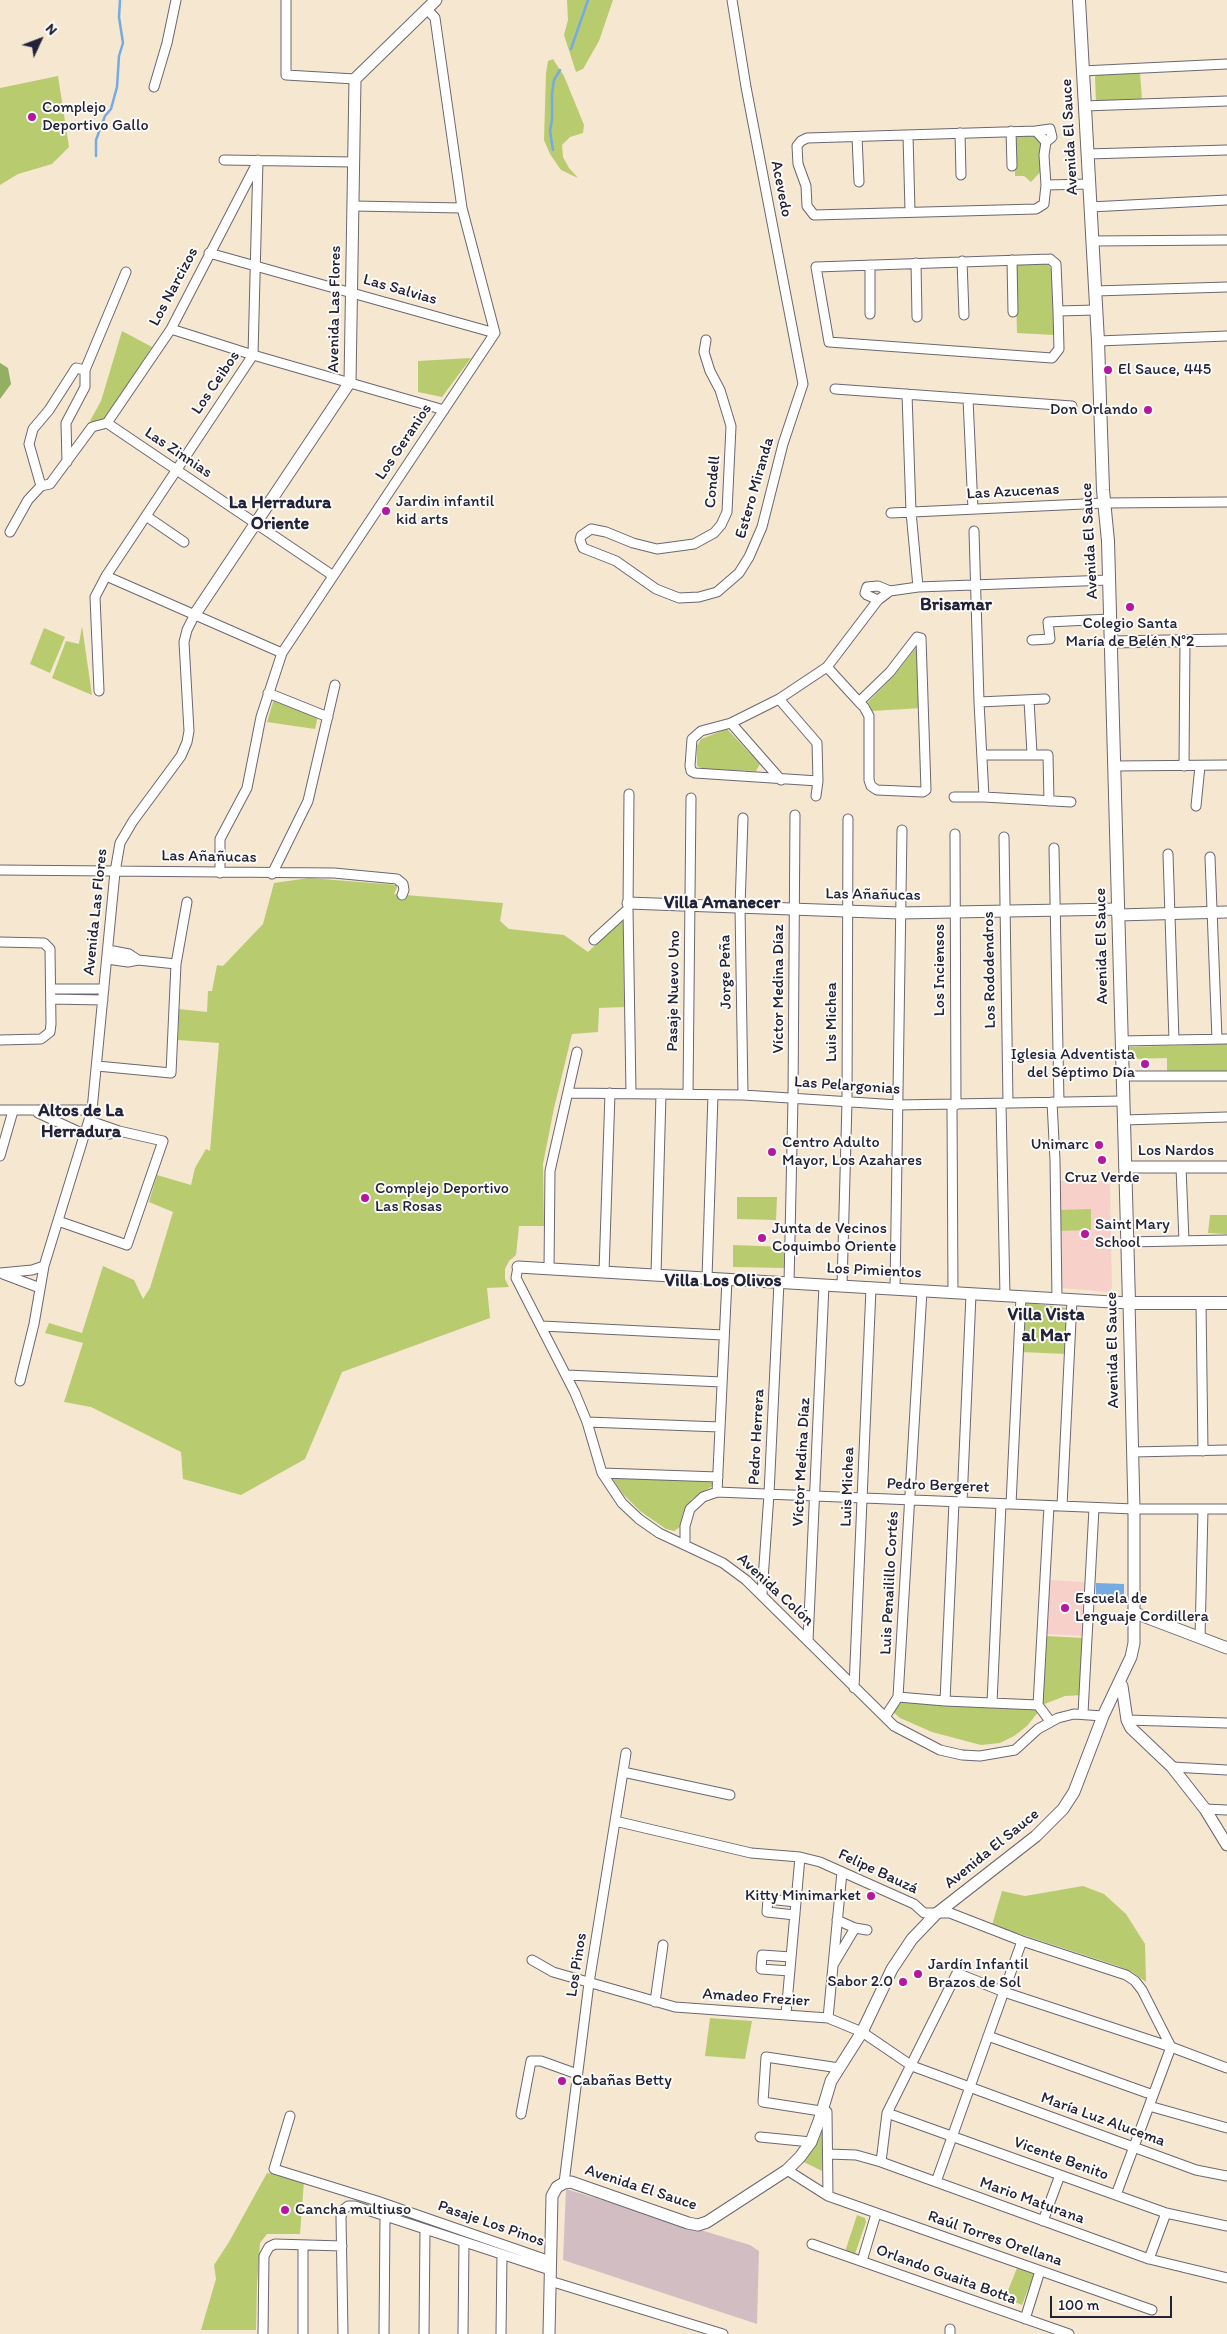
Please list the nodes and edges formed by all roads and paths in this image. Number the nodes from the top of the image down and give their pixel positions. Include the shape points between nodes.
1 (176, 0) edge
2 (286, 0) edge
3 (436, 0) edge
4 (732, 0) edge
5 (1078, 3) edge
6 (427, 9) junction
7 (1227, 64) edge
8 (1082, 71) junction
9 (355, 79) junction
10 (154, 87) dead end
11 (1227, 101) edge
12 (1084, 106) junction
13 (1011, 131) junction
14 (960, 133) junction
15 (908, 135) junction
16 (857, 137) junction
17 (1227, 150) edge
18 (1087, 154) junction
19 (224, 160) dead end
20 (258, 160) junction
21 (353, 162) junction
22 (1012, 166) dead end
23 (961, 175) dead end
24 (858, 182) dead end
25 (1089, 184) junction
26 (1046, 185) junction
27 (1227, 200) edge
28 (353, 206) junction
29 (1090, 207) junction
30 (462, 208) junction
31 (910, 211) junction
32 (1227, 240) edge
33 (1092, 241) junction
34 (209, 253) junction
35 (1012, 260) junction
36 (962, 261) junction
37 (916, 263) junction
38 (870, 265) junction
39 (255, 266) junction
40 (126, 272) dead end
41 (1227, 287) edge
42 (1095, 291) junction
43 (351, 292) junction
44 (1096, 310) junction
45 (1058, 311) junction
46 (1013, 312) dead end
47 (870, 314) dead end
48 (964, 316) dead end
49 (917, 317) dead end
50 (171, 329) junction
51 (495, 333) junction
52 (1227, 336) edge
53 (706, 340) dead end
54 (1098, 341) junction
55 (253, 355) junction
56 (85, 370) junction
57 (350, 382) junction
58 (803, 384) joint
59 (834, 389) dead end
60 (906, 394) junction
61 (968, 399) junction
62 (1072, 406) dead end
63 (444, 410) junction
64 (107, 423) junction
65 (67, 462) junction
66 (176, 470) junction
67 (41, 486) junction
68 (1227, 502) edge
69 (1105, 503) junction
70 (972, 509) junction
71 (911, 512) junction
72 (891, 513) dead end
73 (146, 516) junction
74 (256, 524) junction
75 (974, 531) dead end
76 (10, 532) dead end
77 (184, 542) dead end
78 (583, 548) joint
79 (332, 575) junction
80 (106, 576) junction
81 (1109, 580) junction
82 (976, 586) junction
83 (918, 587) junction
84 (890, 591) junction
85 (878, 600) junction
86 (195, 614) junction
87 (1110, 619) junction
88 (1032, 640) dead end
89 (1227, 640) edge
90 (1185, 641) junction
91 (1111, 642) junction
92 (282, 653) junction
93 (827, 667) junction
94 (335, 685) dead end
95 (99, 691) dead end
96 (268, 693) junction
97 (779, 699) junction
98 (1045, 699) dead end
99 (1028, 700) junction
100 (859, 702) junction
101 (979, 702) junction
102 (328, 717) junction
103 (730, 723) junction
104 (1032, 754) junction
105 (983, 755) junction
106 (1227, 765) edge
107 (1115, 766) junction
108 (1184, 766) junction
109 (1200, 766) junction
110 (781, 780) junction
111 (818, 781) junction
112 (629, 794) dead end
113 (816, 796) dead end
114 (984, 797) junction
115 (692, 798) dead end
116 (954, 798) dead end
117 (1049, 801) junction
118 (1071, 802) dead end
119 (1196, 806) dead end
120 (795, 815) dead end
121 (743, 818) dead end
122 (848, 819) dead end
123 (902, 830) dead end
124 (955, 834) dead end
125 (1004, 837) dead end
126 (1054, 848) dead end
127 (1168, 854) dead end
128 (1210, 856) dead end
129 (0, 870) edge
130 (115, 872) junction
131 (220, 873) junction
132 (272, 874) junction
133 (402, 895) dead end
134 (187, 902) dead end
135 (689, 905) junction
136 (628, 906) junction
137 (740, 907) junction
138 (794, 909) junction
139 (1054, 910) junction
140 (848, 911) junction
141 (1004, 911) junction
142 (955, 912) junction
143 (1118, 912) junction
144 (1212, 912) junction
145 (1227, 912) edge
146 (900, 913) junction
147 (1170, 913) junction
148 (594, 940) dead end
149 (0, 942) edge
150 (107, 955) junction
151 (176, 964) junction
152 (51, 989) junction
153 (104, 989) junction
154 (51, 999) junction
155 (103, 1000) junction
156 (1217, 1039) junction
157 (1227, 1039) edge
158 (0, 1040) edge
159 (1174, 1040) junction
160 (1120, 1041) junction
161 (577, 1052) dead end
162 (96, 1066) junction
163 (1122, 1076) junction
164 (1227, 1076) edge
165 (569, 1093) junction
166 (610, 1093) junction
167 (631, 1093) junction
168 (661, 1094) junction
169 (688, 1094) junction
170 (713, 1095) junction
171 (743, 1095) junction
172 (793, 1098) junction
173 (1122, 1101) junction
174 (847, 1102) junction
175 (1055, 1102) junction
176 (1004, 1103) junction
177 (898, 1105) junction
178 (954, 1106) junction
179 (0, 1110) edge
180 (92, 1110) junction
181 (13, 1111) junction
182 (33, 1111) junction
183 (1227, 1117) edge
184 (1123, 1120) junction
185 (88, 1129) junction
186 (0, 1156) edge
187 (1124, 1167) junction
188 (1182, 1167) junction
189 (1227, 1167) edge
190 (58, 1221) junction
191 (1227, 1240) edge
192 (1184, 1241) junction
193 (1127, 1242) junction
194 (44, 1266) junction
195 (518, 1266) joint
196 (549, 1268) junction
197 (604, 1272) junction
198 (0, 1273) edge
199 (656, 1275) junction
200 (707, 1278) junction
201 (727, 1279) junction
202 (784, 1282) junction
203 (824, 1285) junction
204 (842, 1286) junction
205 (40, 1288) junction
206 (871, 1288) junction
207 (895, 1289) junction
208 (922, 1291) junction
209 (954, 1293) junction
210 (971, 1294) junction
211 (1005, 1296) junction
212 (1021, 1296) junction
213 (1057, 1299) junction
214 (1072, 1300) junction
215 (1129, 1303) junction
216 (1200, 1303) junction
217 (1227, 1303) edge
218 (542, 1326) junction
219 (723, 1335) junction
220 (567, 1375) junction
221 (20, 1381) dead end
222 (722, 1382) junction
223 (587, 1422) junction
224 (720, 1428) junction
225 (1227, 1450) edge
226 (1203, 1451) junction
227 (1132, 1452) junction
228 (602, 1473) junction
229 (718, 1477) junction
230 (717, 1492) junction
231 (769, 1494) junction
232 (816, 1496) junction
233 (863, 1498) junction
234 (910, 1500) junction
235 (958, 1502) junction
236 (1006, 1504) junction
237 (1049, 1506) junction
238 (1062, 1506) junction
239 (1094, 1508) junction
240 (1202, 1509) junction
241 (1227, 1509) edge
242 (1134, 1510) junction
243 (685, 1545) junction
244 (762, 1594) junction
245 (1135, 1613) junction
246 (1200, 1638) junction
247 (808, 1641) junction
248 (1227, 1648) edge
249 (1119, 1683) junction
250 (854, 1688) junction
251 (898, 1697) junction
252 (945, 1701) junction
253 (992, 1703) junction
254 (1038, 1705) junction
255 (1082, 1714) junction
256 (1103, 1716) junction
257 (885, 1717) junction
258 (1127, 1720) junction
259 (1050, 1721) junction
260 (1227, 1724) edge
261 (626, 1753) dead end
262 (1172, 1768) junction
263 (1227, 1770) edge
264 (623, 1772) junction
265 (730, 1795) dead end
266 (1205, 1810) junction
267 (1227, 1810) edge
268 (615, 1821) junction
269 (1227, 1845) edge
270 (800, 1857) junction
271 (842, 1872) junction
272 (796, 1902) junction
273 (936, 1914) junction
274 (795, 1915) junction
275 (837, 1920) junction
276 (855, 1928) junction
277 (867, 1930) dead end
278 (1022, 1941) junction
279 (663, 1945) dead end
280 (791, 1957) junction
281 (532, 1960) dead end
282 (832, 1967) junction
283 (790, 1971) junction
284 (589, 1983) junction
285 (1004, 1992) junction
286 (655, 2002) junction
287 (786, 2014) junction
288 (828, 2018) junction
289 (862, 2032) junction
290 (988, 2036) junction
291 (1170, 2048) junction
292 (912, 2066) junction
293 (839, 2068) junction
294 (1227, 2068) edge
295 (577, 2074) junction
296 (970, 2086) junction
297 (1153, 2095) junction
298 (1149, 2106) junction
299 (822, 2110) junction
300 (887, 2113) junction
301 (521, 2114) dead end
302 (290, 2116) dead end
303 (1227, 2128) edge
304 (952, 2136) junction
305 (760, 2137) dead end
306 (811, 2142) junction
307 (1134, 2147) junction
308 (828, 2154) junction
309 (881, 2162) junction
310 (787, 2170) junction
311 (1060, 2175) junction
312 (1227, 2176) edge
313 (564, 2182) junction
314 (936, 2182) junction
315 (1116, 2195) junction
316 (828, 2196) junction
317 (1166, 2213) junction
318 (876, 2214) junction
319 (385, 2217) junction
320 (1043, 2221) junction
321 (1227, 2226) edge
322 (425, 2230) junction
323 (464, 2242) junction
324 (812, 2244) dead end
325 (303, 2245) junction
326 (342, 2246) junction
327 (502, 2255) junction
328 (1150, 2259) junction
329 (862, 2261) junction
330 (550, 2270) junction
331 (1040, 2271) junction
332 (1227, 2278) edge
333 (1152, 2310) dead end
334 (1025, 2319) junction
335 (263, 2334) edge
336 (302, 2334) edge
337 (343, 2334) edge
338 (384, 2334) edge
339 (424, 2334) edge
340 (463, 2334) edge
341 (501, 2334) edge
342 (548, 2334) edge
343 (723, 2334) edge
344 (1069, 2334) edge

1 - 10 street
2 - 9 street via 286,75
3 - 6 street
4 - 58 street, Acevedo
5 - 8 main road, Avenida El Sauce
6 - 9 street
6 - 30 street via 435,18
7 - 8 street
8 - 12 main road, Avenida El Sauce
9 - 21 street, Avenida Las Flores
11 - 12 street
12 - 18 main road, Avenida El Sauce
13 - 14 street
13 - 22 street
13 - 26 street via 1036,131 1046,142
14 - 15 street
14 - 23 street
15 - 16 street
15 - 31 street
16 - 24 street
16 - 31 street via 807,138 797,146 807,206 814,215
17 - 18 street
18 - 25 main road, Avenida El Sauce
19 - 20 street
20 - 21 street
20 - 34 street, Los Narcizos
20 - 39 street, Los Ceibos
21 - 28 street, Avenida Las Flores
25 - 26 street
25 - 29 main road, Avenida El Sauce
26 - 31 street via 1044,204 1036,209
27 - 29 street
28 - 30 street
28 - 43 street, Avenida Las Flores
29 - 33 main road, Avenida El Sauce
30 - 51 street
32 - 33 street
33 - 42 main road, Avenida El Sauce
34 - 39 street, Las Salvias
34 - 50 street, Los Narcizos
35 - 36 street
35 - 45 street via 1050,259 1056,264
35 - 46 street
36 - 37 street
36 - 48 street
37 - 38 street
37 - 49 street
38 - 45 street via 816,266 829,342 1052,358 1058,350
38 - 47 street
39 - 43 street, Las Salvias
39 - 55 street, Los Ceibos
40 - 56 street
41 - 42 street
42 - 44 main road, Avenida El Sauce
43 - 51 street, Las Salvias
43 - 57 street, Avenida Las Flores
44 - 45 street
44 - 54 main road, Avenida El Sauce
50 - 55 street
50 - 64 street, Los Narcizos
51 - 63 street, Los Geranios
52 - 54 street
53 - 78 street, Condell via 704,352 731,426 727,512 721,525 714,533 694,544 657,549 591,529 581,536
54 - 69 main road, Avenida El Sauce
55 - 57 street
55 - 66 street, Los Ceibos
56 - 65 street via 85,387 66,423
56 - 67 street via 76,368 33,429 29,444
57 - 63 street
57 - 74 street, Avenida Las Flores
58 - 78 street, Estero Miranda via 758,538 738,573 717,592 680,598 656,589 616,561
59 - 60 street
60 - 61 street
60 - 71 street
61 - 62 street
61 - 70 street
63 - 79 street, Los Geranios
64 - 65 street via 92,427
64 - 66 street, Las Zinnias
65 - 67 street via 50,484
66 - 73 street, Los Ceibos
66 - 74 street, Las Zinnias
67 - 76 street via 28,500
68 - 69 street, Las Azucenas
69 - 70 street, Las Azucenas
69 - 81 main road, Avenida El Sauce
70 - 71 street, Las Azucenas
71 - 72 street, Las Azucenas
71 - 83 street
73 - 77 street
73 - 80 street, Los Ceibos
74 - 79 street, Las Zinnias
74 - 86 street, Avenida Las Flores
75 - 82 street
79 - 92 street, Los Geranios
80 - 86 street
80 - 95 street, Los Ceibos via 95,597
81 - 82 street
81 - 87 main road, Avenida El Sauce
82 - 83 street
82 - 101 street
83 - 84 street
84 - 85 street
84 - 85 street via 878,586 867,587 867,595
85 - 93 street
86 - 92 street
86 - 130 street, Avenida Las Flores via 184,642 187,742 181,756 126,832 120,843
87 - 88 street via 1048,622 1050,640
87 - 91 main road, Avenida El Sauce
89 - 90 street
90 - 91 street
90 - 108 street
91 - 107 main road, Avenida El Sauce
92 - 96 street, Los Geranios
93 - 97 street
93 - 100 street
94 - 102 street
96 - 102 street
96 - 131 street, Los Geranios via 247,788 220,839
97 - 103 street
97 - 111 street via 817,744
98 - 99 street
99 - 101 street
99 - 104 street
100 - 100 street via 870,718 871,786 877,790 926,790 921,638 917,637 890,672
101 - 105 street
102 - 132 street via 308,801
103 - 110 street
103 - 110 street via 701,731 692,738 691,771
104 - 105 street
104 - 117 street via 1048,755
105 - 114 street
106 - 109 street
107 - 108 street
107 - 143 main road, Avenida El Sauce
108 - 109 street
109 - 119 street
110 - 111 street
111 - 113 street
112 - 136 street
114 - 116 street
114 - 117 street
115 - 135 street, Pasaje Nuevo Uno
117 - 118 street
120 - 138 street, Víctor Medina Díaz
121 - 137 street, Jorge Peña
122 - 140 street, Luis Michea
123 - 146 street
124 - 142 street, Los Inciensos
125 - 141 street, Los Rododendros
126 - 139 street
127 - 147 street
128 - 144 street
129 - 130 street, Las Añañucas
130 - 131 street, Las Añañucas
130 - 150 street, Avenida Las Flores
131 - 132 street, Las Añañucas
132 - 133 street, Las Añañucas via 334,873 397,879 403,884
134 - 151 street
135 - 136 street, Las Añañucas
135 - 137 street, Las Añañucas
135 - 169 street, Pasaje Nuevo Uno
136 - 148 street
136 - 167 street
137 - 138 street, Las Añañucas
137 - 171 street, Jorge Peña
138 - 140 street, Las Añañucas
138 - 172 street, Víctor Medina Díaz
139 - 141 street, Las Añañucas
139 - 143 street, Las Añañucas
139 - 175 street
140 - 146 street, Las Añañucas
140 - 174 street, Luis Michea
141 - 142 street, Las Añañucas
141 - 176 street, Los Rododendros
142 - 146 street, Las Añañucas
142 - 178 street, Los Inciensos
143 - 147 street, Las Añañucas
143 - 160 main road, Avenida El Sauce
144 - 145 street, Las Añañucas
144 - 147 street, Las Añañucas
144 - 156 street
146 - 177 street
147 - 159 street
149 - 152 street via 48,946 51,951
150 - 151 street via 128,962
150 - 153 street, Avenida Las Flores
151 - 162 street via 171,1073
152 - 153 street
152 - 154 street
153 - 155 street, Avenida Las Flores
154 - 155 street
154 - 158 street via 51,1028 44,1038
155 - 162 street, Avenida Las Flores
156 - 157 street
156 - 159 street
159 - 160 street
160 - 163 main road, Avenida El Sauce
161 - 165 street
162 - 180 street, Avenida Las Flores
163 - 164 street
163 - 173 main road, Avenida El Sauce
165 - 166 street, Las Pelargonias
165 - 196 street via 550,1172
166 - 167 street, Las Pelargonias
166 - 197 street
167 - 168 street, Las Pelargonias
168 - 169 street, Las Pelargonias
168 - 199 street
169 - 170 street, Las Pelargonias
170 - 171 street, Las Pelargonias
170 - 200 street
171 - 172 street, Las Pelargonias
172 - 174 street, Las Pelargonias
172 - 202 street, Víctor Medina Díaz
173 - 175 street, Las Pelargonias
173 - 184 main road, Avenida El Sauce
174 - 177 street, Las Pelargonias
174 - 204 street, Luis Michea
175 - 176 street, Las Pelargonias
175 - 213 street
176 - 178 street, Las Pelargonias
176 - 211 street, Los Rododendros
177 - 178 street, Las Pelargonias
177 - 207 street
178 - 209 street, Los Inciensos
179 - 181 street
180 - 182 street
180 - 185 street, Avenida Las Flores
181 - 182 street
181 - 186 street
182 - 185 street
183 - 184 street
184 - 187 main road, Avenida El Sauce
185 - 190 street, Avenida Las Flores
185 - 190 street via 110,1134 119,1131 163,1141 126,1245
187 - 188 street, Los Nardos
187 - 193 main road, Avenida El Sauce
188 - 189 street, Los Nardos
188 - 192 street
190 - 194 street, Avenida Las Flores
191 - 192 street
192 - 193 street
193 - 215 main road, Avenida El Sauce
194 - 198 street
194 - 205 street, Avenida Las Flores
195 - 196 street, Los Pimientos
195 - 218 street, Avenida Colón via 516,1278
196 - 197 street, Los Pimientos
197 - 199 street, Los Pimientos
198 - 205 street
199 - 200 street, Los Pimientos
200 - 201 street, Los Pimientos
201 - 202 street, Los Pimientos
201 - 219 street
202 - 203 street, Los Pimientos
202 - 231 street, Pedro Herrera
203 - 204 street, Los Pimientos
203 - 232 street, Víctor Medina Díaz
204 - 206 street, Los Pimientos
205 - 221 street, Avenida Las Flores
206 - 207 street, Los Pimientos
206 - 233 street, Luis Michea
207 - 208 street, Los Pimientos
208 - 209 street, Los Pimientos
208 - 234 street, Luis Penailillo Cortés
209 - 210 street, Los Pimientos
210 - 211 street, Los Pimientos
210 - 235 street
211 - 212 street, Los Pimientos
212 - 213 street, Los Pimientos
212 - 236 street
213 - 214 street, Los Pimientos
214 - 215 street, Los Pimientos
214 - 238 street
215 - 216 main road, Los Pimientos
215 - 227 street, Avenida El Sauce
216 - 217 main road, Los Pimientos
216 - 226 street
218 - 219 street
218 - 220 street, Avenida Colón
219 - 222 street
220 - 222 street
220 - 223 street, Avenida Colón
222 - 224 street
223 - 224 street
223 - 228 street, Avenida Colón
224 - 229 street
225 - 226 street
226 - 227 street
227 - 242 street, Avenida El Sauce
228 - 229 street
228 - 243 street, Avenida Colón via 614,1493 634,1515 658,1533
229 - 230 street
230 - 231 street, Pedro Bergeret
230 - 243 street via 704,1497 690,1510 684,1526
231 - 232 street, Pedro Bergeret
231 - 244 street, Pedro Herrera
232 - 233 street, Pedro Bergeret
232 - 247 street, Víctor Medina Díaz
233 - 234 street, Pedro Bergeret
233 - 250 street, Luis Michea
234 - 235 street, Pedro Bergeret
234 - 251 street, Luis Penailillo Cortés
235 - 236 street, Pedro Bergeret
235 - 252 street
236 - 237 street, Pedro Bergeret
236 - 253 street
237 - 238 street, Pedro Bergeret
237 - 254 street
238 - 239 street, Pedro Bergeret
239 - 242 street, Pedro Bergeret
239 - 255 street
240 - 241 street, Pedro Bergeret
240 - 242 street, Pedro Bergeret
240 - 246 street
242 - 245 street, Avenida El Sauce
243 - 244 street, Avenida Colón via 724,1563
244 - 247 street, Avenida Colón
245 - 246 street
245 - 249 street, Avenida El Sauce via 1134,1642
246 - 248 street
247 - 250 street, Avenida Colón
249 - 256 street, Avenida El Sauce
249 - 258 street
250 - 257 street, Avenida Colón
251 - 252 street
251 - 257 street
252 - 253 street
253 - 254 street
254 - 259 street
255 - 256 street, Avenida Colón
255 - 259 street, Avenida Colón
256 - 273 street, Avenida El Sauce via 1081,1776 1063,1809 1036,1836
257 - 259 street, Avenida Colón via 904,1733 929,1746 973,1756 1014,1750
258 - 260 street
258 - 262 street via 1131,1728
261 - 264 street, Los Pinos
262 - 263 street
262 - 266 street
264 - 265 street
264 - 268 street, Los Pinos
266 - 267 street
266 - 269 street
268 - 270 street, Felipe Bauzá via 751,1853
268 - 284 street, Los Pinos
270 - 271 street, Felipe Bauzá
270 - 272 street
271 - 273 street, Felipe Bauzá via 914,1904 924,1913
271 - 275 street
272 - 274 street
272 - 274 street via 768,1899 767,1912
273 - 278 street, Felipe Bauzá via 950,1913
273 - 289 street, Avenida El Sauce via 898,1959
274 - 280 street
275 - 276 street
275 - 282 street
276 - 277 street
276 - 282 street
278 - 285 street
278 - 291 street, Felipe Bauzá via 1120,1973 1135,1981
279 - 286 street
280 - 283 street
280 - 283 street via 762,1954 761,1969
281 - 284 street, Amadeo Frezier via 553,1972
282 - 288 street
283 - 287 street
284 - 286 street, Amadeo Frezier
284 - 295 street, Los Pinos
285 - 290 street
285 - 291 street
285 - 292 street via 957,1974
286 - 287 street, Amadeo Frezier via 684,2008
287 - 288 street, Amadeo Frezier
288 - 289 street, Amadeo Frezier
289 - 292 street, Amadeo Frezier
289 - 293 street, Avenida El Sauce
290 - 296 street
290 - 297 street
291 - 294 street
291 - 297 street
292 - 296 street, Amadeo Frezier
292 - 300 street
293 - 299 street, Avenida El Sauce via 828,2088
293 - 299 street via 766,2057 763,2102
295 - 301 street via 541,2061 531,2061
295 - 313 street, Los Pinos
296 - 304 street
296 - 307 street, María Luz Alucema
297 - 298 street
298 - 303 street
298 - 307 street
299 - 306 street, Avenida El Sauce
299 - 308 street via 827,2112
300 - 304 street, Vicente Benito
300 - 309 street
302 - 330 street, Pasaje Los Pinos via 274,2169 377,2201
304 - 311 street, Vicente Benito
304 - 314 street
305 - 306 street
306 - 310 street, Avenida El Sauce
307 - 312 street, María Luz Alucema via 1196,2170
307 - 315 street
308 - 309 street, Mario Maturana via 856,2155
308 - 316 street
309 - 314 street, Mario Maturana
310 - 313 street, Avenida El Sauce via 698,2225
310 - 316 street, Raúl Torres Orellana
311 - 315 street, Vicente Benito
311 - 320 street
313 - 330 street, Avenida El Sauce via 552,2196
314 - 320 street, Mario Maturana
315 - 317 street, Vicente Benito
316 - 318 street, Raúl Torres Orellana
317 - 321 street, Vicente Benito
317 - 328 street
318 - 329 street
318 - 331 street, Raúl Torres Orellana
319 - 322 street
319 - 326 street via 355,2206 345,2208 342,2213
319 - 338 street
320 - 328 street, Mario Maturana
322 - 323 street
322 - 339 street
323 - 327 street
323 - 340 street
324 - 329 street, Orlando Guaita Botta
325 - 326 street
325 - 335 street via 275,2244 264,2256
325 - 336 street
326 - 337 street
327 - 330 street
327 - 341 street
328 - 332 street, Mario Maturana
329 - 334 street, Orlando Guaita Botta
330 - 342 street, Avenida El Sauce
330 - 343 street
331 - 333 street, Raúl Torres Orellana
331 - 334 street
334 - 344 street, Orlando Guaita Botta

